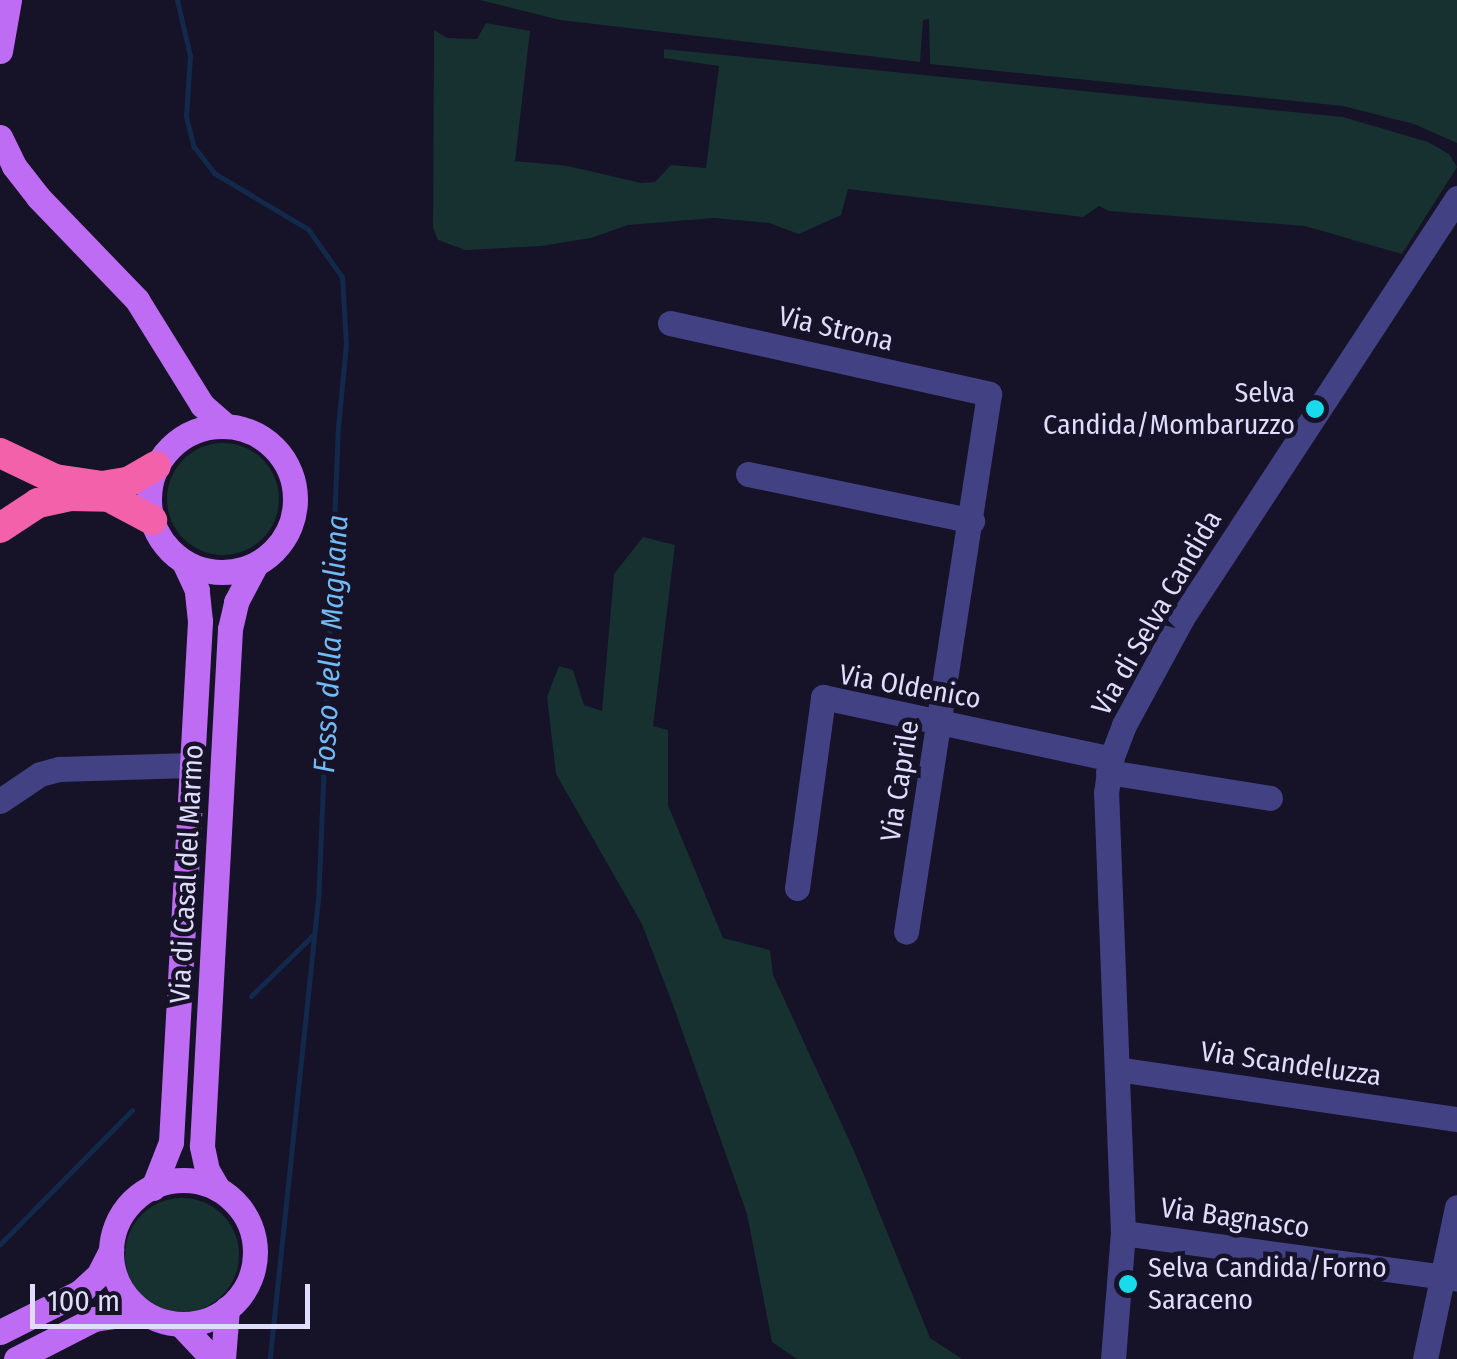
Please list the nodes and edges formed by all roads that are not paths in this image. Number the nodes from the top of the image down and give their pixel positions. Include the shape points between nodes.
1 (9, 0) edge
2 (0, 51) edge
3 (0, 137) edge
4 (1457, 198) edge
5 (670, 323) dead end
6 (174, 366) junction
7 (989, 394) joint
8 (225, 425) junction
9 (182, 437) junction
10 (0, 453) edge
11 (156, 466) junction
12 (748, 474) dead end
13 (152, 520) junction
14 (972, 521) junction
15 (0, 528) edge
16 (184, 562) junction
17 (256, 564) junction
18 (941, 720) junction
19 (190, 766) junction
20 (1109, 766) junction
21 (1270, 798) dead end
22 (0, 802) edge
23 (797, 888) dead end
24 (906, 932) dead end
25 (1117, 1069) junction
26 (1457, 1119) edge
27 (153, 1188) junction
28 (218, 1190) junction
29 (1457, 1207) edge
30 (1124, 1233) junction
31 (112, 1250) junction
32 (1450, 1278) edge
33 (227, 1308) junction
34 (142, 1312) junction
35 (180, 1324) junction
36 (0, 1332) edge
37 (16, 1359) edge
38 (213, 1359) edge
39 (223, 1359) edge
40 (1113, 1359) edge
41 (1425, 1359) edge

1 - 2 main road
3 - 6 main road via 38,197 138,300
4 - 20 street, Via di Selva Candida via 1182,618 1124,724
5 - 7 street, Via Strona
6 - 8 main road
6 - 9 main road
7 - 14 street, Via Caprile
8 - 9 main road
8 - 17 main road via 269,442 294,482 289,530
9 - 11 main road
10 - 11 highway via 56,479 102,486 128,482
11 - 13 main road via 148,493
12 - 14 street
13 - 15 highway via 109,497 70,496 38,503
13 - 16 main road
14 - 18 street, Via Caprile
16 - 17 main road via 220,572
16 - 19 main road, Via di Casal del Marmo via 200,608
17 - 28 main road, Via di Casal del Marmo via 230,629 202,1146
18 - 20 street, Via Oldenico
18 - 23 street, Via Oldenico via 823,697
18 - 24 street, Via Caprile
19 - 22 street via 59,769
19 - 27 main road, Via di Casal del Marmo via 171,1142
20 - 21 street, Via Oldenico
20 - 25 street, Via di Selva Candida
25 - 26 street, Via Scandeluzza
25 - 30 street, Via di Selva Candida
27 - 28 main road via 187,1182
27 - 31 main road via 123,1213
28 - 33 main road via 240,1206 254,1241 250,1278
29 - 32 street
30 - 32 street, Via Bagnasco
30 - 40 street, Via di Selva Candida
31 - 34 main road via 119,1284
31 - 36 main road via 80,1292
32 - 41 street
33 - 35 main road
33 - 39 main road
34 - 35 main road
34 - 37 main road via 94,1319
35 - 38 main road

